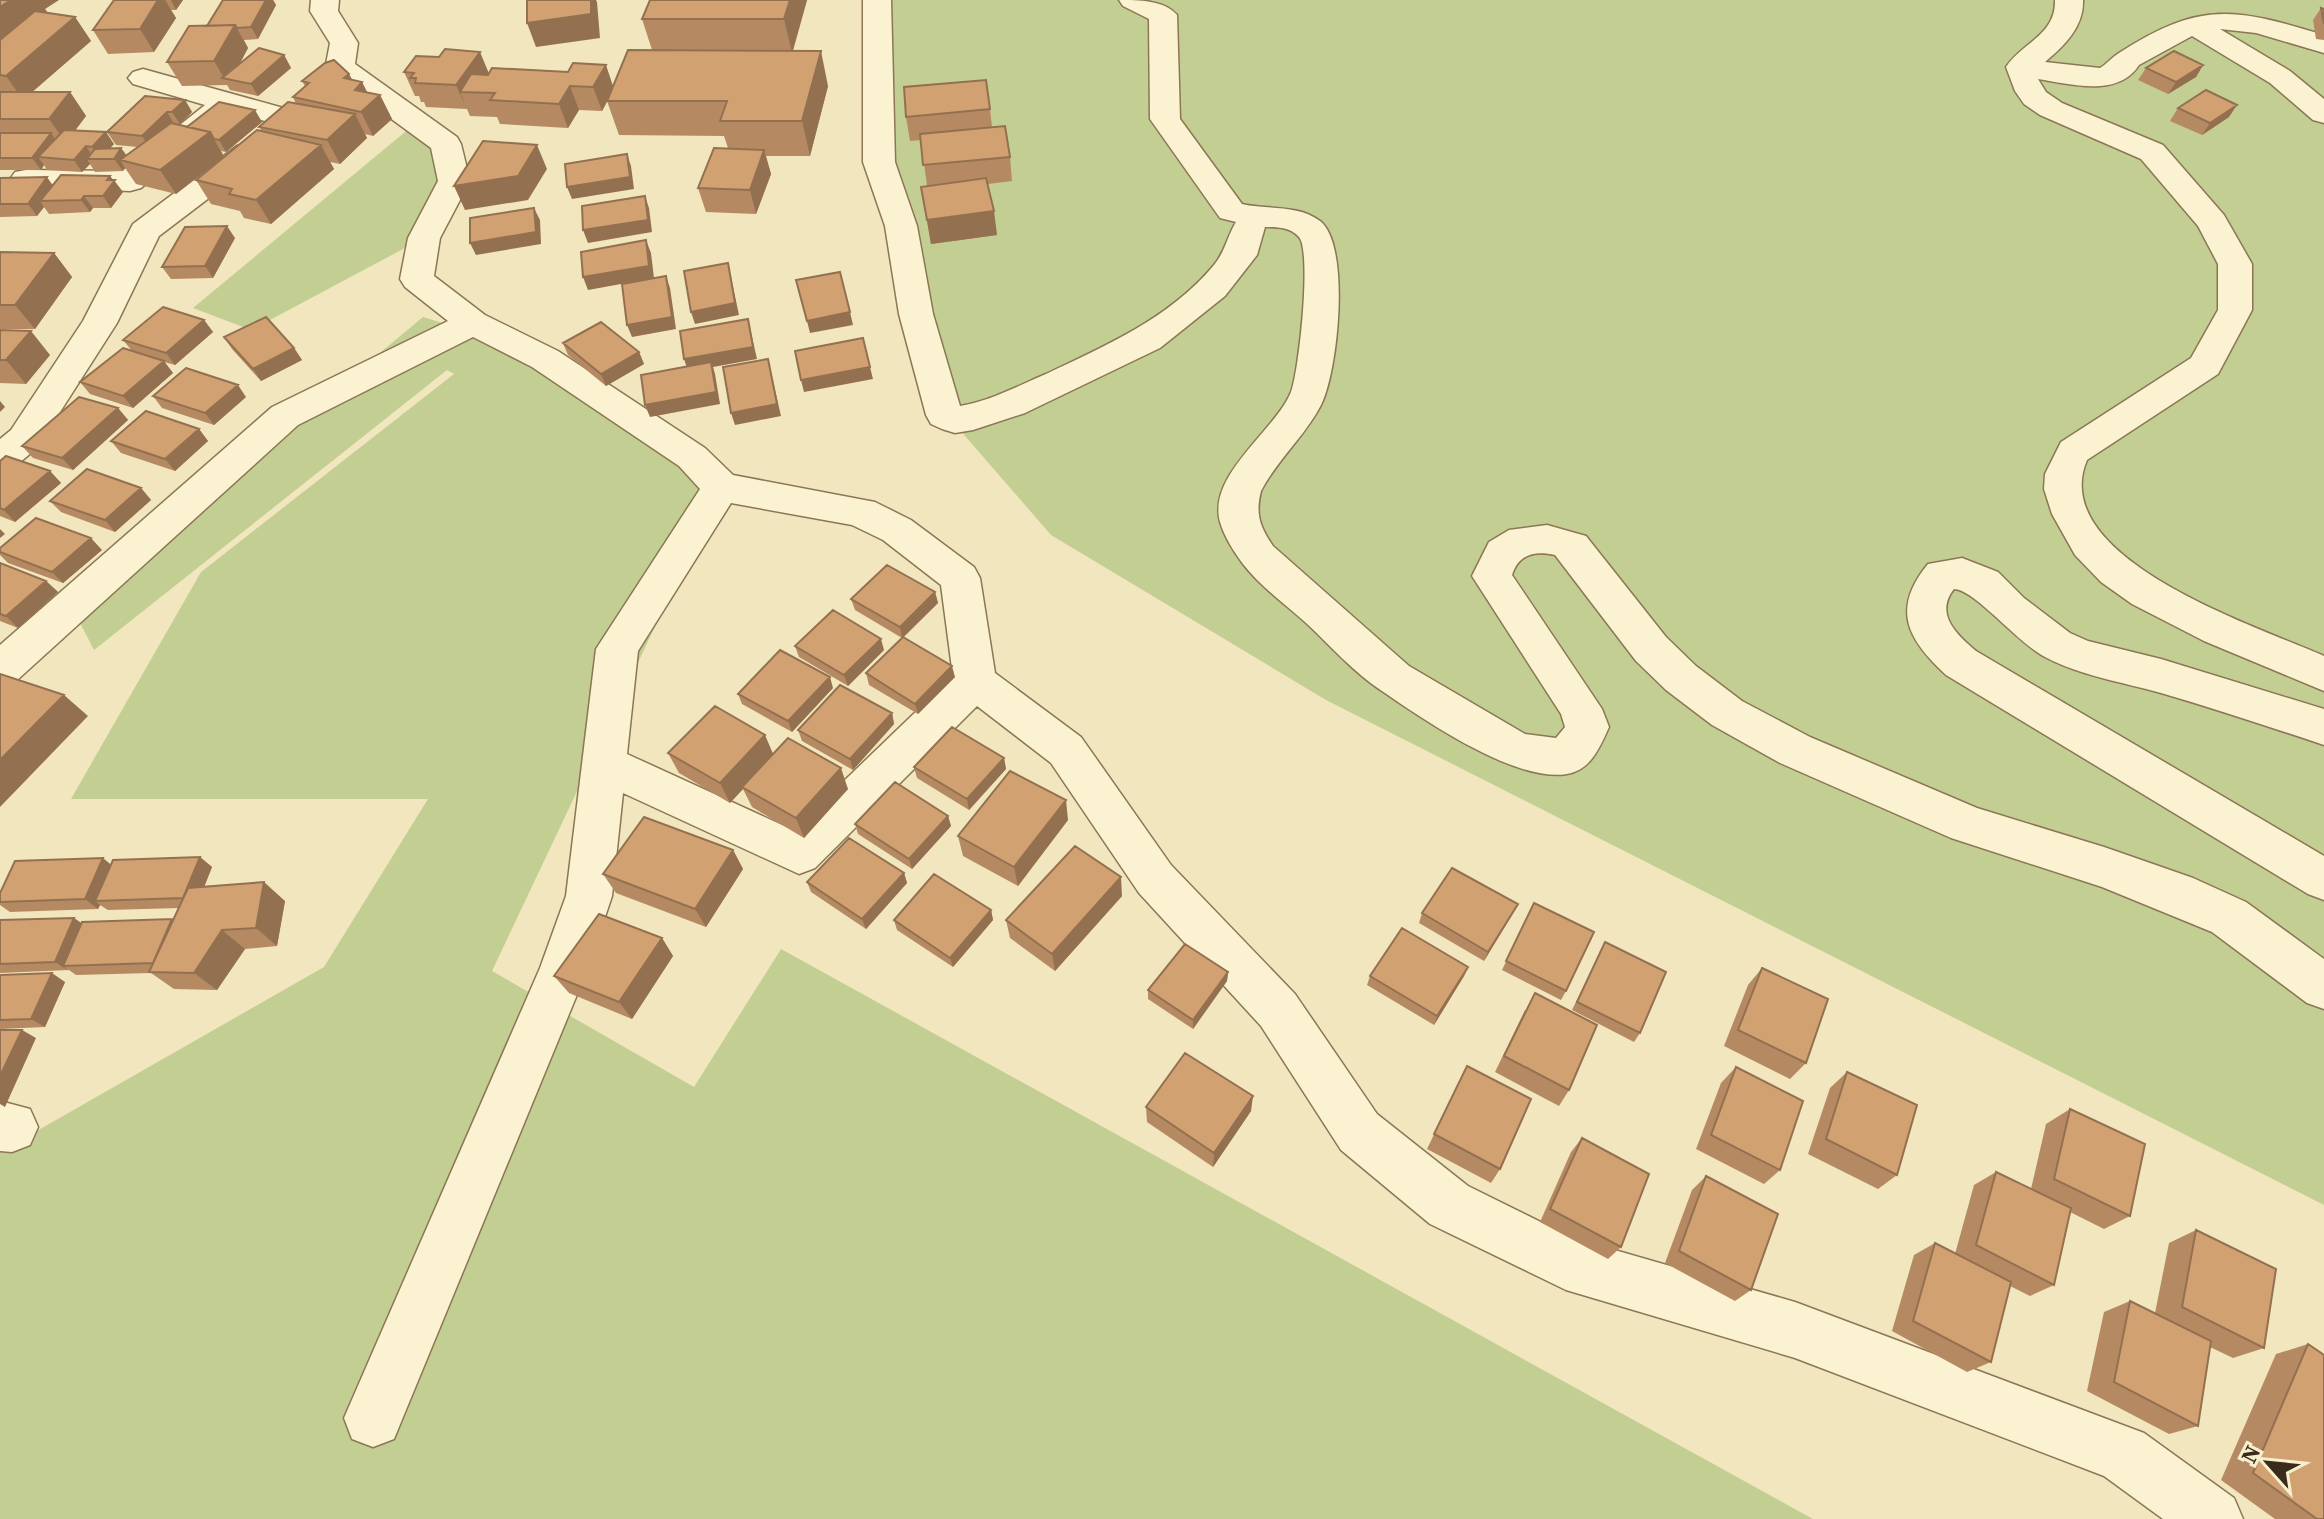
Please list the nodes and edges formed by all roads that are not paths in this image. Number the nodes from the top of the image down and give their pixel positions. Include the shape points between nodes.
1 (325, 0) edge
2 (877, 0) edge
3 (1133, 0) edge
4 (2069, 0) edge
5 (2193, 25) junction
6 (2324, 44) edge
7 (340, 67) junction
8 (2021, 67) junction
9 (143, 78) dead end
10 (227, 102) junction
11 (2324, 114) edge
12 (283, 117) junction
13 (26, 179) edge
14 (1255, 217) junction
15 (473, 323) junction
16 (0, 459) edge
17 (721, 487) junction
18 (0, 670) edge
19 (2324, 674) edge
20 (975, 681) junction
21 (2324, 727) edge
22 (604, 764) junction
23 (2324, 880) edge
24 (2324, 987) edge
25 (373, 1418) dead end
26 (2213, 1519) edge

1 - 7 street via 324,11 344,43
2 - 14 street via 879,162 901,226 916,314 944,415 955,420 1012,404 1148,340 1227,272
3 - 14 street via 1163,15 1165,119 1231,211
4 - 8 street via 2066,25
5 - 6 street via 2254,24
5 - 8 street via 2106,77
5 - 11 street via 2280,77
7 - 12 street
7 - 15 street via 446,144 454,181 424,238 417,279
8 - 19 street via 2025,85 2051,109 2152,152 2212,222 2235,264 2235,310 2205,366 2074,451 2062,469 2063,495 2076,525 2090,548 2129,581
9 - 10 street
10 - 12 street
10 - 13 street via 130,181
12 - 16 street via 249,153 145,231 100,323 24,439
14 - 24 street via 1297,220 1324,250 1309,394 1246,484 1238,507 1245,535 1259,556 1394,678 1514,749 1567,756 1587,727 1581,709 1492,576 1494,561 1506,550 1530,537 1552,537 1572,546 1661,659 1727,713 1795,750 1967,824 2104,867 2229,917
15 - 17 street via 589,388 692,457
15 - 18 street via 285,416
17 - 20 street via 861,512 897,530 960,578
17 - 22 street via 617,649
20 - 22 street via 799,854
20 - 26 street via 1066,750 1155,879 1278,1010 1359,1132 1449,1205 1566,1263 1795,1330 2123,1454
21 - 23 street via 2079,655 2055,644 1984,583 1962,573 1942,575 1929,588 1928,623 1939,644 1961,663
22 - 25 street via 589,896 569,954

